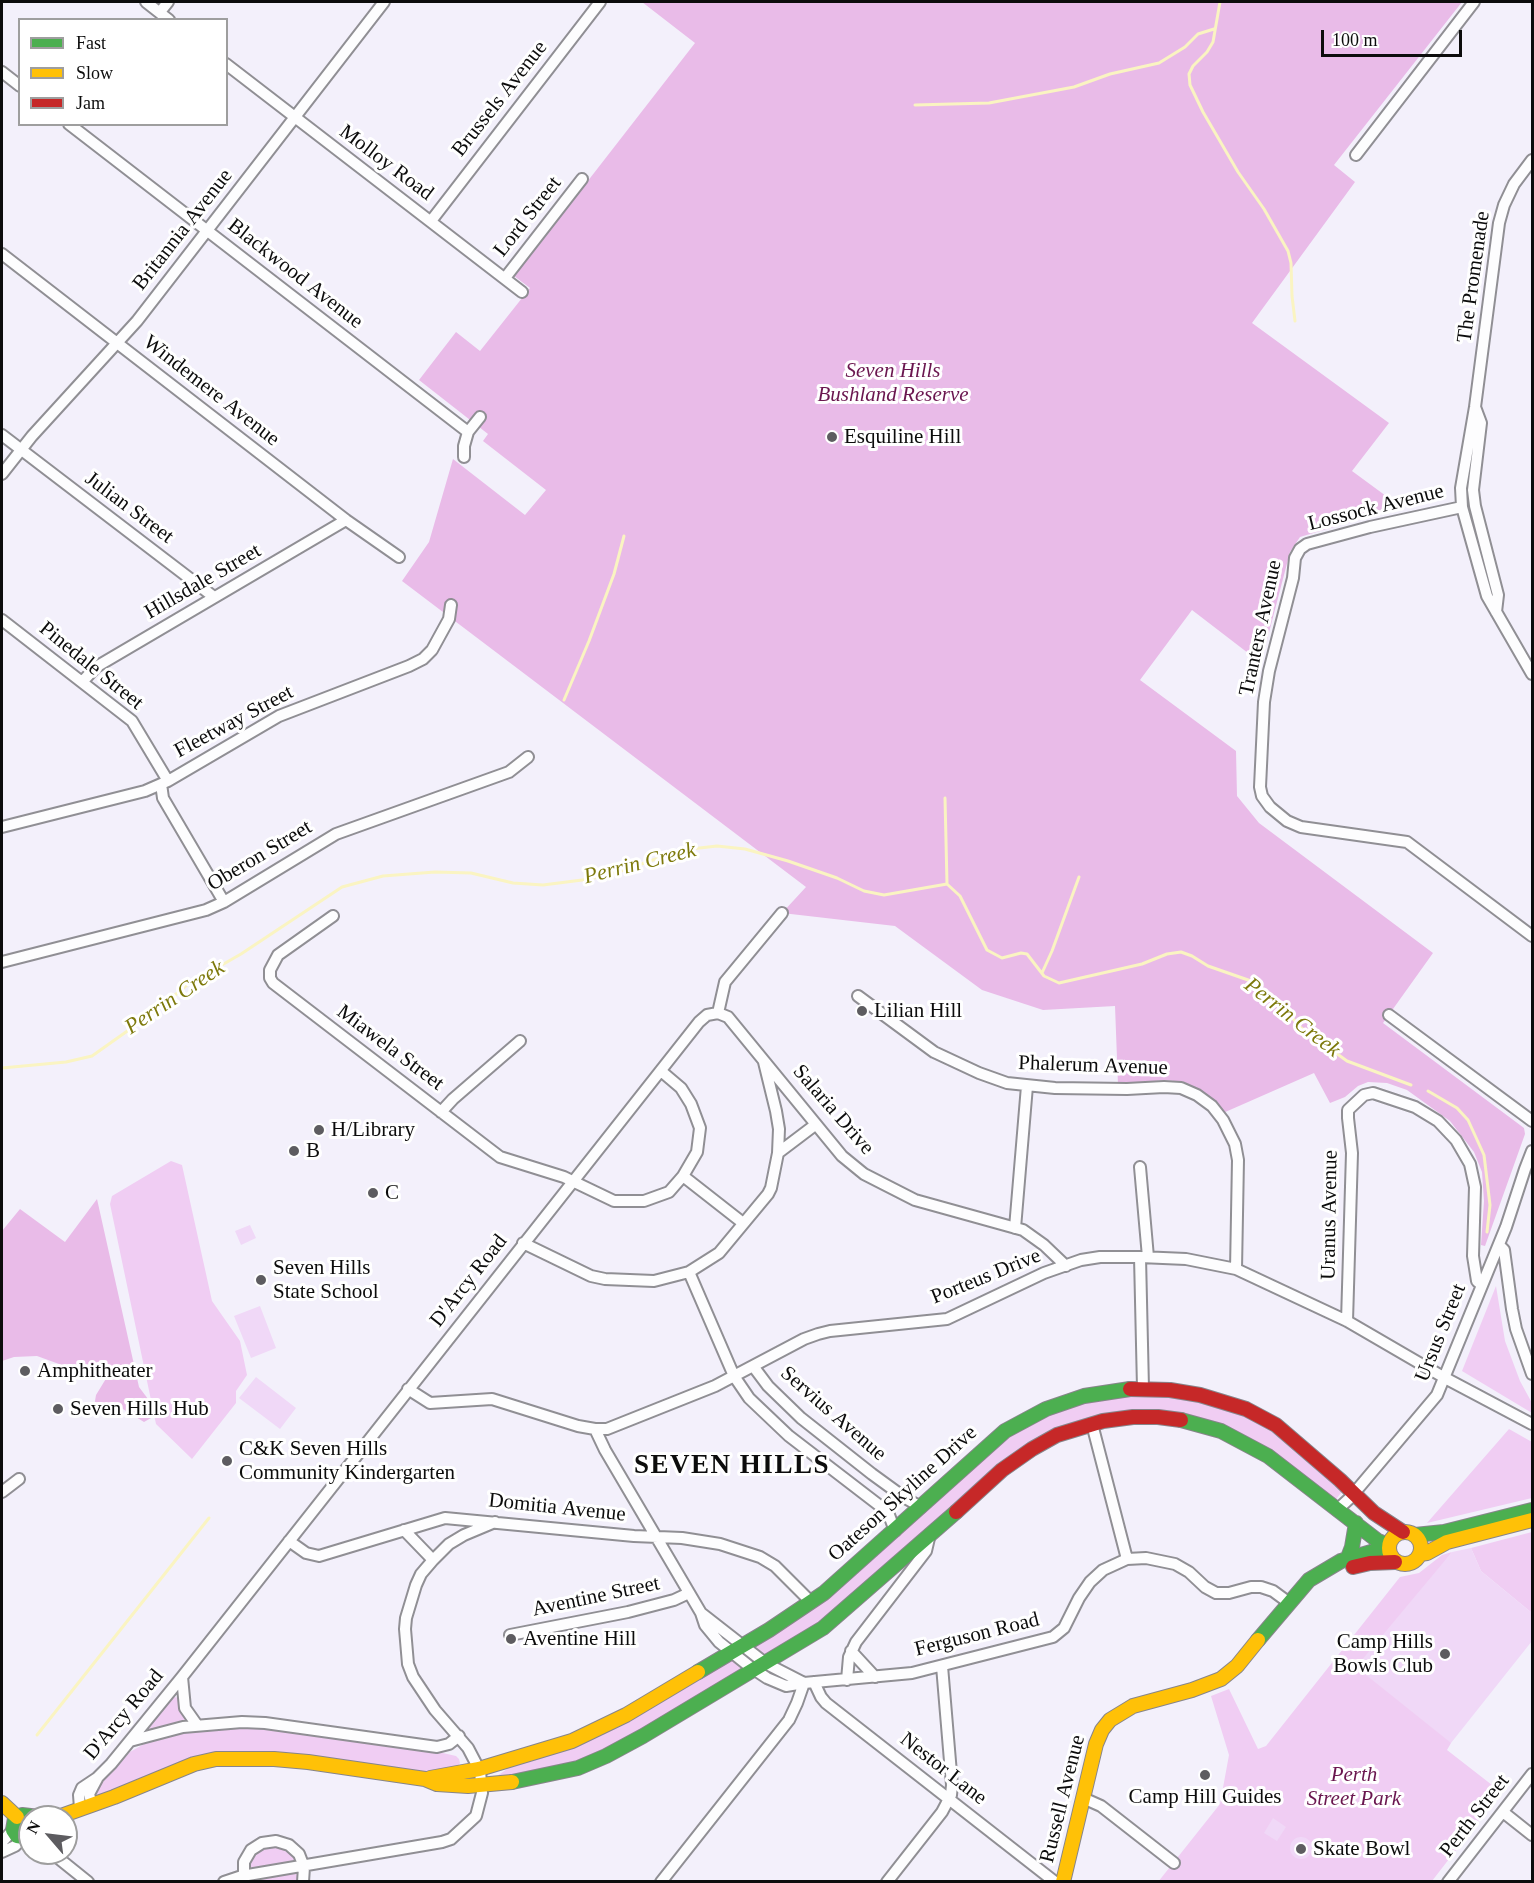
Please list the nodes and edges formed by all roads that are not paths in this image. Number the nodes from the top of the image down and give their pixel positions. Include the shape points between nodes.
1 (146, 2) edge
2 (168, 2) edge
3 (384, 2) edge
4 (600, 2) edge
5 (1474, 2) edge
6 (160, 12) junction
7 (168, 18) edge
8 (228, 66) edge
9 (2, 72) edge
10 (18, 84) edge
11 (295, 118) junction
12 (72, 126) edge
13 (1356, 155) dead end
14 (1533, 160) edge
15 (582, 179) dead end
16 (431, 221) junction
17 (207, 231) junction
18 (2, 254) edge
19 (505, 279) junction
20 (522, 292) dead end
21 (117, 343) junction
22 (1475, 407) junction
23 (480, 417) dead end
24 (468, 432) junction
25 (2, 435) edge
26 (21, 449) junction
27 (464, 457) dead end
28 (2, 474) edge
29 (1462, 507) junction
30 (346, 520) junction
31 (1300, 549) joint
32 (399, 557) dead end
33 (214, 597) junction
34 (451, 605) dead end
35 (1496, 612) junction
36 (2, 620) edge
37 (1532, 673) edge
38 (82, 682) junction
39 (528, 757) dead end
40 (164, 782) junction
41 (2, 827) edge
42 (224, 902) junction
43 (782, 913) dead end
44 (333, 916) dead end
45 (1533, 936) edge
46 (2, 962) edge
47 (858, 996) dead end
48 (718, 1012) junction
49 (1389, 1015) dead end
50 (520, 1041) dead end
51 (763, 1059) junction
52 (661, 1071) junction
53 (1027, 1086) junction
54 (441, 1112) junction
55 (1533, 1121) edge
56 (815, 1125) junction
57 (1533, 1151) edge
58 (778, 1153) junction
59 (1140, 1167) dead end
60 (683, 1176) junction
61 (573, 1181) junction
62 (744, 1223) junction
63 (1015, 1228) junction
64 (524, 1243) junction
65 (1499, 1245) junction
66 (1144, 1257) junction
67 (1066, 1266) junction
68 (1236, 1269) junction
69 (689, 1272) junction
70 (1482, 1285) junction
71 (1347, 1321) junction
72 (753, 1366) junction
73 (1533, 1374) edge
74 (734, 1377) junction
75 (1445, 1378) junction
76 (1143, 1388) junction
77 (408, 1389) junction
78 (1092, 1424) junction
79 (1533, 1424) edge
80 (595, 1429) junction
81 (19, 1479) dead end
82 (2, 1492) edge
83 (1354, 1493) junction
84 (921, 1508) junction
85 (1337, 1510) junction
86 (1533, 1510) edge
87 (1533, 1520) edge
88 (495, 1522) junction
89 (1356, 1523) junction
90 (404, 1530) junction
91 (895, 1531) junction
92 (930, 1534) junction
93 (1409, 1534) junction
94 (655, 1537) junction
95 (290, 1541) junction
96 (1388, 1546) junction
97 (1420, 1554) junction
98 (1127, 1559) junction
99 (433, 1560) junction
100 (1347, 1560) junction
101 (1395, 1562) junction
102 (1332, 1568) junction
103 (689, 1593) junction
104 (811, 1602) junction
105 (1288, 1602) junction
106 (510, 1635) dead end
107 (737, 1649) junction
108 (851, 1651) junction
109 (942, 1666) junction
110 (760, 1667) junction
111 (182, 1677) junction
112 (875, 1677) junction
113 (847, 1680) junction
114 (809, 1682) junction
115 (197, 1725) junction
116 (459, 1736) junction
117 (130, 1741) junction
118 (479, 1769) junction
119 (1533, 1774) edge
120 (425, 1779) junction
121 (483, 1786) junction
122 (1083, 1798) junction
123 (950, 1799) junction
124 (2, 1803) edge
125 (78, 1806) edge
126 (86, 1806) junction
127 (78, 1809) edge
128 (1503, 1812) junction
129 (2, 1815) edge
130 (18, 1826) edge
131 (18, 1829) edge
132 (18, 1834) edge
133 (1533, 1835) edge
134 (18, 1840) edge
135 (2, 1842) edge
136 (2, 1852) edge
137 (1174, 1863) dead end
138 (67, 1865) edge
139 (304, 1867) junction
140 (243, 1879) edge
141 (88, 1881) edge
142 (224, 1881) edge
143 (303, 1881) edge
144 (660, 1881) edge
145 (887, 1881) edge
146 (1055, 1881) edge
147 (1063, 1881) edge
148 (1448, 1881) edge

1 - 6 street
2 - 6 street
3 - 11 street, Britannia Avenue
4 - 16 street, Brussels Avenue
5 - 13 street
6 - 7 street
8 - 11 street, Molloy Road
9 - 10 street
11 - 16 street, Molloy Road
11 - 17 street, Britannia Avenue
12 - 17 street, Blackwood Avenue
14 - 22 street, The Promenade via 1514,184 1499,223
15 - 19 street, Lord Street
16 - 19 street, Molloy Road
17 - 21 street, Britannia Avenue
17 - 24 street, Blackwood Avenue
18 - 21 street, Windemere Avenue
19 - 20 street, Molloy Road
21 - 26 street, Britannia Avenue
21 - 30 street, Windemere Avenue
22 - 29 street, The Promenade via 1462,473
22 - 35 street, The Promenade via 1481,423 1473,490 1498,595
23 - 24 street
24 - 27 street
25 - 26 street, Julian Street
26 - 28 street, Britannia Avenue
26 - 33 street, Julian Street
29 - 31 street, Lossock Avenue via 1370,527
29 - 35 street, The Promenade via 1481,580
30 - 32 street, Windemere Avenue
30 - 33 street, Hillsdale Street
31 - 45 street, Tranters Avenue via 1269,671 1262,734 1262,796 1269,807 1301,827 1407,842
33 - 38 street, Hillsdale Street via 96,667
34 - 40 street, Fleetway Street via 450,619 423,659 279,716
35 - 37 street, The Promenade
36 - 38 street, Pinedale Street
38 - 40 street, Pinedale Street via 132,722
39 - 42 street, Oberon Street via 509,772 336,834
40 - 41 street, Fleetway Street via 133,795
40 - 42 street, Pinedale Street via 163,798
42 - 46 street, Oberon Street via 194,914
43 - 48 street via 725,982
44 - 54 street, Miawela Street via 278,955 270,978
47 - 53 street, Phalerum Avenue via 934,1052 979,1073
48 - 51 street, Salaria Drive via 728,1017
48 - 52 street, D'Arcy Road via 699,1022
49 - 55 street
50 - 54 street
51 - 56 street, Salaria Drive
51 - 58 street via 776,1110
52 - 60 street via 681,1088 700,1128 697,1152
52 - 61 street, D'Arcy Road
53 - 63 street
53 - 68 street, Phalerum Avenue via 1181,1088 1212,1106 1229,1130 1238,1160
54 - 61 street, Miawela Street via 500,1157
56 - 58 street
56 - 63 street, Salaria Drive via 864,1174 915,1200
57 - 65 street, Ursus Street
58 - 62 street via 771,1188
59 - 66 street
60 - 61 street, Miawela Street via 669,1192 644,1201 614,1202
60 - 62 street
61 - 64 street, D'Arcy Road
62 - 69 street via 719,1253
63 - 67 street, Salaria Drive via 1030,1234
64 - 69 street via 605,1279 654,1281
64 - 77 street, D'Arcy Road
65 - 70 street, Ursus Street
65 - 73 street via 1504,1250 1516,1329
66 - 67 street, Porteus Drive via 1100,1257
66 - 68 street, Porteus Drive via 1196,1260
66 - 76 street
67 - 72 street, Porteus Drive via 947,1319 830,1331 804,1339
68 - 71 street, Porteus Drive
69 - 74 street, Servius Avenue
70 - 71 street, Uranus Avenue via 1477,1281 1473,1256 1475,1186 1470,1164 1456,1140 1415,1107 1373,1094 1364,1095 1348,1110 1352,1153
70 - 75 street, Ursus Street
71 - 75 street, Porteus Drive
72 - 74 street, Porteus Drive
72 - 84 street, Servius Avenue via 801,1418
74 - 80 street, Porteus Drive via 621,1425
74 - 91 street, Servius Avenue via 749,1398 789,1436 884,1509
75 - 79 street, Porteus Drive
75 - 83 street, Ursus Street via 1434,1400
76 - 83 main road, Oateson Skyline Drive via 1200,1395 1257,1414 1284,1432
76 - 84 main road, Oateson Skyline Drive via 1098,1392 1032,1416 999,1436
77 - 80 street, Porteus Drive via 430,1403 492,1399
77 - 95 street, D'Arcy Road
78 - 85 main road, Oateson Skyline Drive via 1117,1418 1158,1417 1211,1427 1268,1456
78 - 92 main road, Oateson Skyline Drive via 1057,1435 1016,1460
78 - 98 street
80 - 94 street
81 - 82 street
83 - 85 street, Ursus Street
83 - 93 main road, Oateson Skyline Drive via 1374,1513
84 - 91 main road, Oateson Skyline Drive
85 - 89 main road, Oateson Skyline Drive
86 - 93 main road via 1444,1532
87 - 97 main road via 1447,1542
88 - 90 street, Domitia Avenue via 445,1518
88 - 94 street, Domitia Avenue
88 - 99 street via 449,1544
89 - 96 main road, Oateson Skyline Drive
89 - 100 main road
90 - 95 street, Domitia Avenue via 319,1556 306,1553
90 - 99 street
91 - 104 main road, Oateson Skyline Drive
92 - 108 street, Oateson Skyline Drive via 926,1551
92 - 110 main road, Oateson Skyline Drive via 834,1620
93 - 96 main road via 1394,1536
93 - 97 main road via 1420,1544
94 - 103 street
94 - 104 street, Domitia Avenue via 720,1544 760,1557 775,1566
95 - 111 street, D'Arcy Road
96 - 100 main road
96 - 101 main road
97 - 101 main road via 1410,1564
98 - 105 street, Ferguson Road via 1175,1564 1216,1593 1261,1587
98 - 109 street, Ferguson Road via 1103,1570 1089,1582 1057,1635
99 - 116 street via 416,1585 406,1618 408,1664 412,1677 435,1710
100 - 102 main road
101 - 102 main road
102 - 105 main road, Russell Avenue via 1313,1576
103 - 106 street, Aventine Street via 628,1612
103 - 107 street via 716,1639
104 - 107 main road, Oateson Skyline Drive
105 - 122 main road, Russell Avenue via 1245,1657 1221,1679 1132,1706 1110,1720 1099,1737
107 - 110 street
107 - 118 main road, Oateson Skyline Drive via 582,1737
108 - 112 street
108 - 113 street, Oateson Skyline Drive
109 - 112 street, Ferguson Road
109 - 123 street
110 - 114 street
110 - 121 main road, Oateson Skyline Drive via 594,1761 544,1777
111 - 115 street, D'Arcy Road via 185,1708
111 - 117 street, D'Arcy Road
112 - 113 street, Ferguson Road
113 - 114 street, Ferguson Road
114 - 123 street, Nestor Lane via 826,1703
114 - 144 street via 789,1720
115 - 116 street via 264,1723 437,1747 446,1746
115 - 117 street
116 - 118 street
117 - 126 street, D'Arcy Road via 97,1778
118 - 120 main road, Oateson Skyline Drive
118 - 121 street
119 - 128 street, Perth Street
120 - 121 main road, Oateson Skyline Drive
120 - 126 main road, Oateson Skyline Drive via 308,1762 216,1759
121 - 139 street via 476,1816 447,1841
122 - 137 street via 1101,1806
122 - 147 main road, Russell Avenue
123 - 145 street
123 - 146 street, Nestor Lane
124 - 130 main road
125 - 126 main road, Oateson Skyline Drive
126 - 127 main road, Oateson Skyline Drive
128 - 133 street
128 - 148 street, Perth Street
129 - 131 main road
132 - 135 street
134 - 136 street
138 - 141 street
139 - 140 street
139 - 140 street via 299,1854 289,1845 269,1841 251,1850 244,1862
139 - 143 street
140 - 142 street

